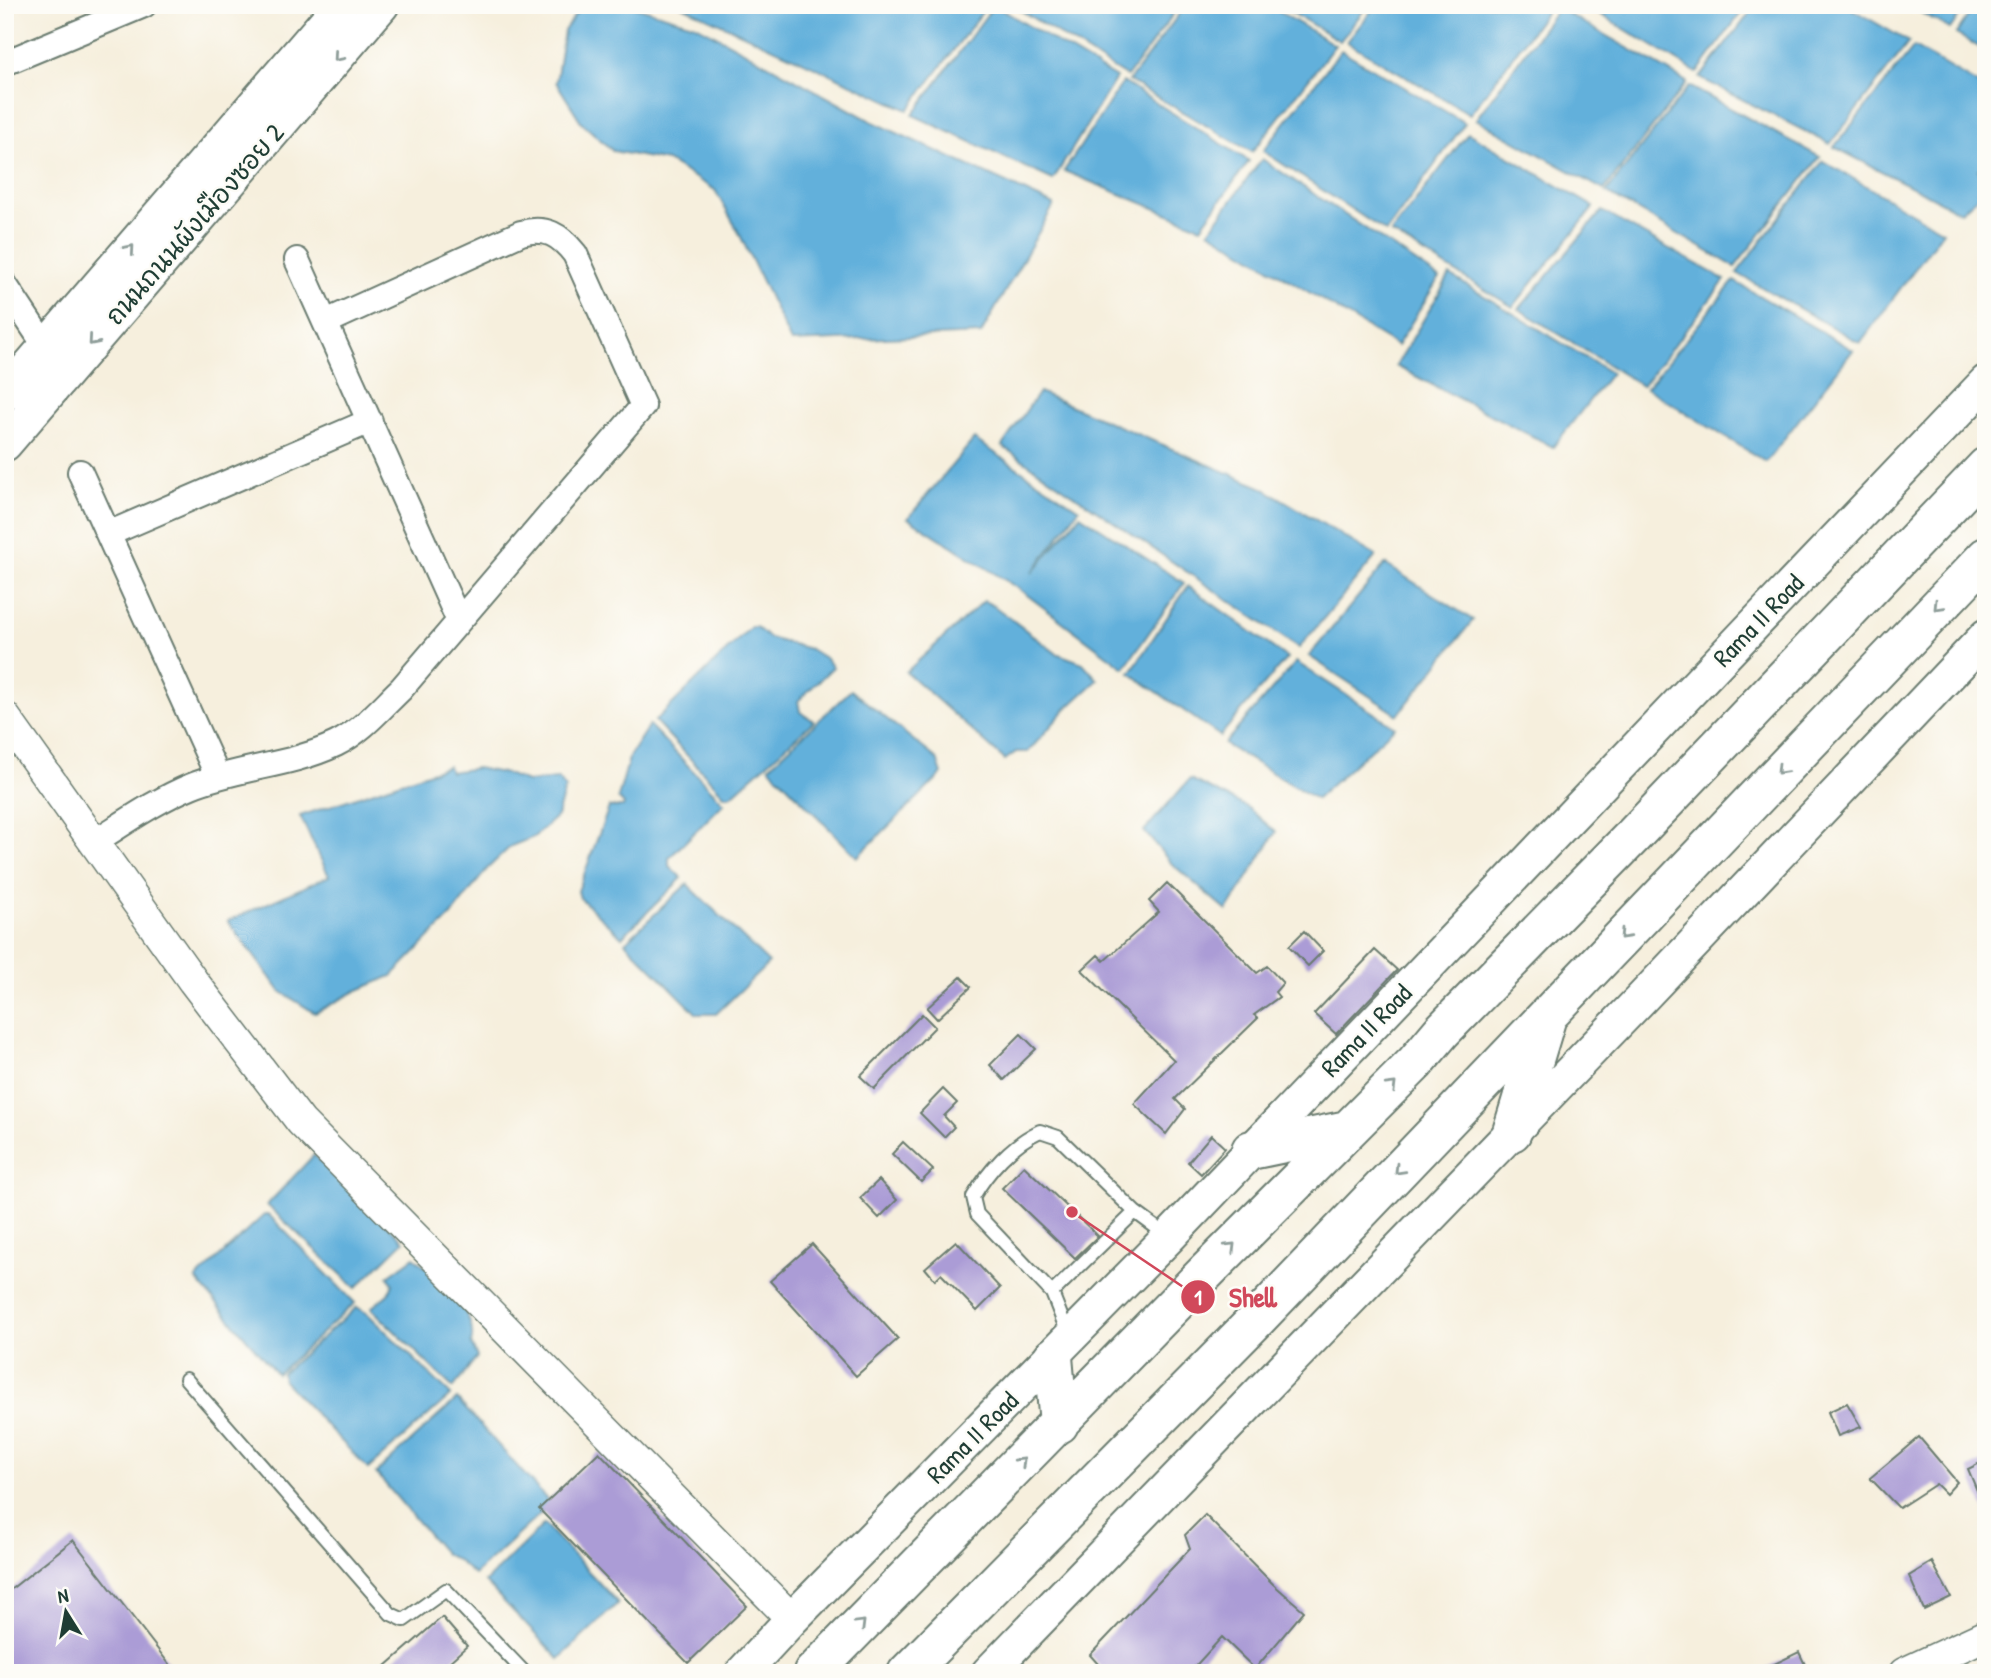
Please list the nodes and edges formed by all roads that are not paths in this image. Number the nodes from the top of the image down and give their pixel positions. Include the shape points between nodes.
1 (144, 5) edge
2 (340, 5) edge
3 (382, 5) edge
4 (5, 63) edge
5 (297, 260) dead end
6 (5, 285) edge
7 (326, 322) junction
8 (41, 368) junction
9 (1986, 382) edge
10 (5, 394) edge
11 (370, 421) junction
12 (5, 444) edge
13 (1986, 467) edge
14 (80, 472) dead end
15 (108, 534) junction
16 (1986, 557) edge
17 (459, 621) junction
18 (1986, 636) edge
19 (5, 717) edge
20 (218, 777) junction
21 (94, 842) junction
22 (1547, 1015) junction
23 (1347, 1130) junction
24 (1512, 1132) junction
25 (1251, 1150) junction
26 (1135, 1212) junction
27 (1169, 1237) junction
28 (1052, 1293) junction
29 (1061, 1348) junction
30 (186, 1379) dead end
31 (1059, 1424) junction
32 (792, 1619) junction
33 (1986, 1635) edge
34 (525, 1673) edge
35 (742, 1673) edge
36 (813, 1673) edge
37 (907, 1673) edge
38 (988, 1673) edge
39 (1904, 1673) edge

1 - 4 street
8 -> 2 main road, ถนนถนนผังเมืองซอย 2
3 -> 8 main road, ถนนถนนผังเมืองซอย 2
5 - 7 street
6 - 8 street
7 - 11 street
7 - 17 street via 521,233 545,232 562,238 575,254 643,406
8 - 10 main road, ถนนถนนผังเมืองซอย 2
8 - 12 main road, ถนนถนนผังเมืองซอย 2
9 - 25 main road, Rama II Road
11 - 15 street
11 - 17 street
23 -> 13 highway, Rama II Road
14 - 15 street
15 - 20 street
16 -> 22 highway
17 - 20 street via 401,689 336,744 295,760
18 - 24 main road
19 - 21 street
20 - 21 street via 164,798
21 - 32 street via 301,1122
22 - 24 highway
22 -> 37 highway via 1256,1320
23 - 25 highway
31 -> 23 highway, Rama II Road
24 - 38 main road
25 - 27 main road, Rama II Road
26 - 27 lane
26 - 28 lane
26 - 28 lane via 1058,1137 1040,1131 1022,1140 981,1182 973,1197 977,1214
27 - 29 main road, Rama II Road
28 - 29 lane
29 - 31 highway
29 - 32 main road, Rama II Road
30 - 34 lane via 391,1614 404,1620 446,1590
36 -> 31 highway, Rama II Road
32 - 35 main road, Rama II Road
33 - 39 street

